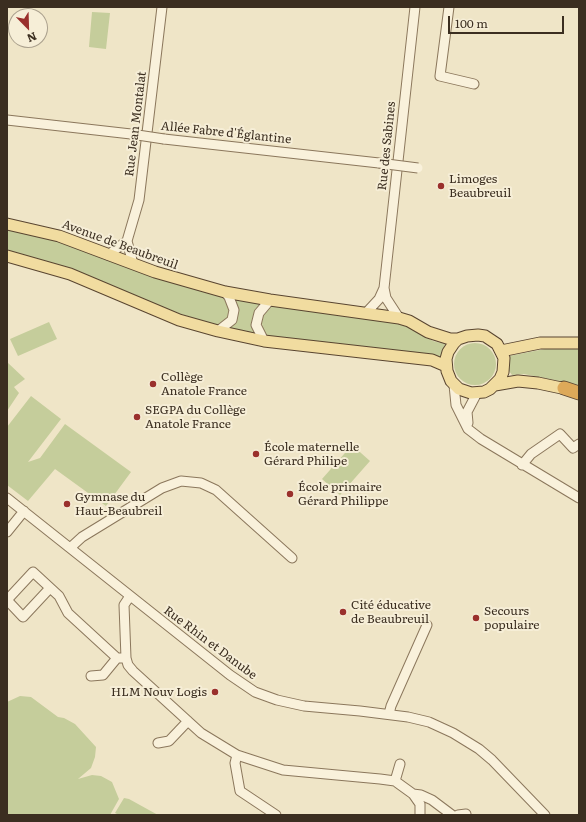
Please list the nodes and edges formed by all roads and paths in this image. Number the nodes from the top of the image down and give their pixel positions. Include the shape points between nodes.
1 (162, 7) edge
2 (415, 7) edge
3 (449, 7) edge
4 (474, 84) dead end
5 (7, 120) edge
6 (418, 168) dead end
7 (7, 224) edge
8 (127, 241) junction
9 (108, 255) junction
10 (7, 256) edge
11 (133, 264) junction
12 (384, 288) junction
13 (224, 292) junction
14 (270, 300) junction
15 (366, 313) junction
16 (400, 318) junction
17 (218, 331) junction
18 (458, 339) junction
19 (264, 342) junction
20 (579, 343) edge
21 (501, 351) junction
22 (446, 366) junction
23 (454, 385) junction
24 (495, 385) junction
25 (564, 388) joint
26 (579, 392) edge
27 (477, 393) junction
28 (468, 429) junction
29 (579, 444) edge
30 (522, 464) junction
31 (7, 498) edge
32 (579, 498) edge
33 (24, 511) junction
34 (7, 532) edge
35 (70, 548) junction
36 (292, 558) dead end
37 (50, 588) junction
38 (130, 596) junction
39 (7, 600) edge
40 (428, 625) dead end
41 (122, 658) junction
42 (91, 676) dead end
43 (389, 714) junction
44 (188, 721) junction
45 (158, 743) dead end
46 (237, 756) junction
47 (400, 764) dead end
48 (395, 781) junction
49 (413, 794) junction
50 (276, 815) edge
51 (420, 815) edge
52 (452, 815) edge
53 (545, 815) edge

1 - 8 street, Rue Jean Montalat via 139,200
2 - 12 street, Rue des Sabines
3 - 4 street via 440,76
5 - 6 street, Allée Fabre d'Églantine, bridge
7 - 9 main road, Avenue de Beaubreuil via 58,236
8 - 9 street
8 - 11 street
9 - 11 main road, Avenue de Beaubreuil
10 - 17 main road via 70,274 179,320
11 - 13 main road, Avenue de Beaubreuil
12 - 15 street, Rue des Sabines via 379,299
12 - 16 street, Rue des Sabines via 386,298
13 - 14 main road, Avenue de Beaubreuil
13 - 17 street via 234,310 232,320
14 - 15 main road, Avenue de Beaubreuil
14 - 19 street via 259,313 256,325
15 - 16 main road, Avenue de Beaubreuil
16 - 18 main road, Avenue de Beaubreuil via 441,337
17 - 19 main road
18 - 21 main road, Avenue de Beaubreuil via 478,334 492,340
18 - 22 main road via 448,352
19 - 22 main road via 432,360
20 - 21 main road via 540,343
21 - 24 main road via 504,358 503,372
22 - 23 main road via 448,376
23 - 27 main road via 465,391
23 - 28 street via 456,405
24 - 25 main road via 518,381
24 - 27 main road
25 - 26 highway
27 - 28 street via 467,412
28 - 30 street via 481,440
29 - 30 street via 573,448 560,434 531,454
30 - 32 street
31 - 33 street, Rue Rhin et Danube
33 - 34 street
33 - 35 street, Rue Rhin et Danube
35 - 36 street via 82,537 162,488 181,481 201,483 216,490
35 - 38 street, Rue Rhin et Danube
37 - 39 street via 33,572
37 - 39 street via 23,617
37 - 41 street via 59,596 68,613
38 - 41 street via 124,605
38 - 43 street, Rue Rhin et Danube via 255,692 304,706
40 - 43 street
41 - 42 street via 103,675
41 - 44 street
43 - 53 street, Rue Rhin et Danube via 429,722 479,749
44 - 45 street via 169,741
44 - 46 street
46 - 48 street via 283,770
46 - 50 street via 235,763 240,790
47 - 48 street
48 - 49 street
49 - 51 street via 420,804
49 - 52 street via 432,800

